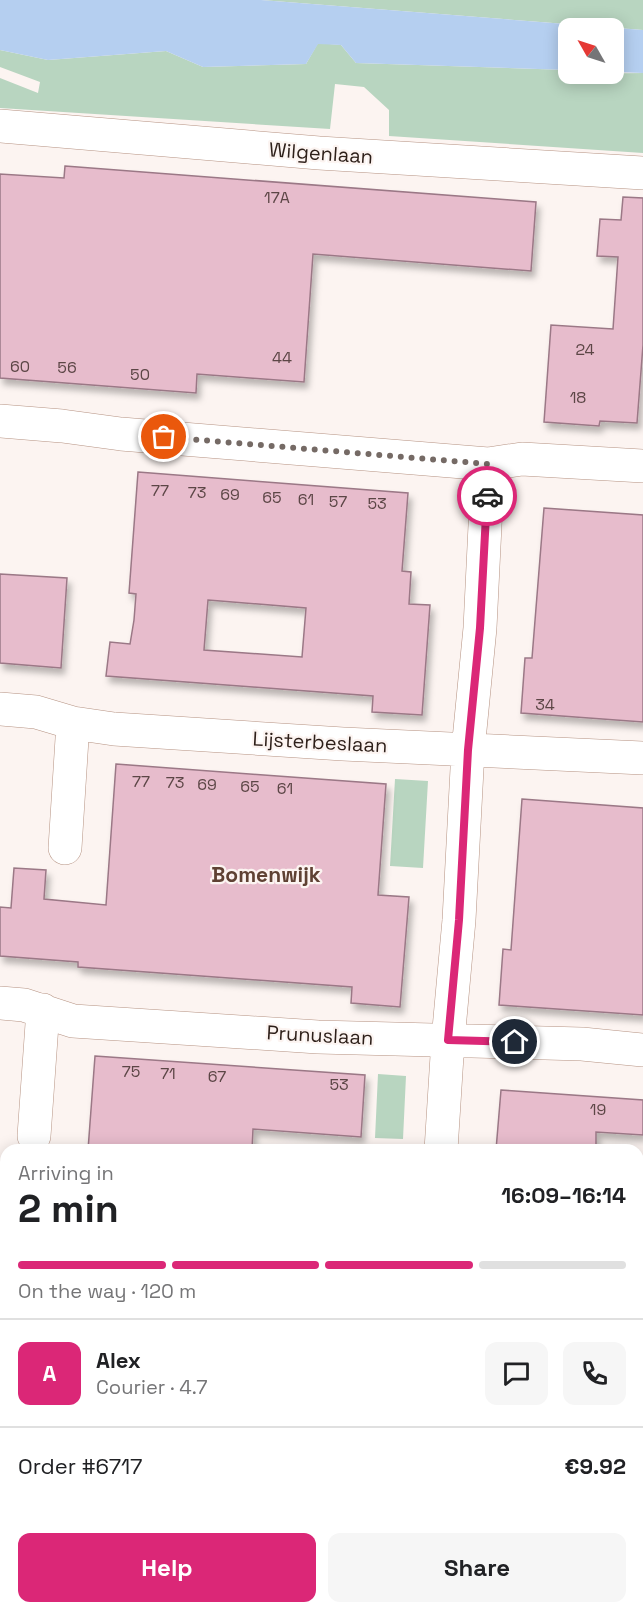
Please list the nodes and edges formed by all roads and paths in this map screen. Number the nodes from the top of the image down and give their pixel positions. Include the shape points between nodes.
1 (0, 126) edge
2 (643, 173) edge
3 (0, 421) edge
4 (488, 464) junction
5 (643, 466) edge
6 (0, 709) edge
7 (73, 723) junction
8 (468, 750) junction
9 (643, 758) edge
10 (65, 848) dead end
11 (0, 1002) edge
12 (43, 1010) junction
13 (448, 1040) junction
14 (643, 1050) edge
15 (34, 1136) dead end
16 (441, 1144) edge

1 - 2 street, Wilgenlaan via 320,153
3 - 4 street
4 - 5 street via 522,459
4 - 8 street via 480,628
6 - 7 street, Lijsterbeslaan via 36,711
7 - 8 street, Lijsterbeslaan via 237,738
7 - 10 street
8 - 9 street, Lijsterbeslaan
8 - 13 street
11 - 12 street, Prunuslaan
12 - 13 street, Prunuslaan via 73,1021
12 - 15 street
13 - 14 street, Prunuslaan
13 - 16 street

